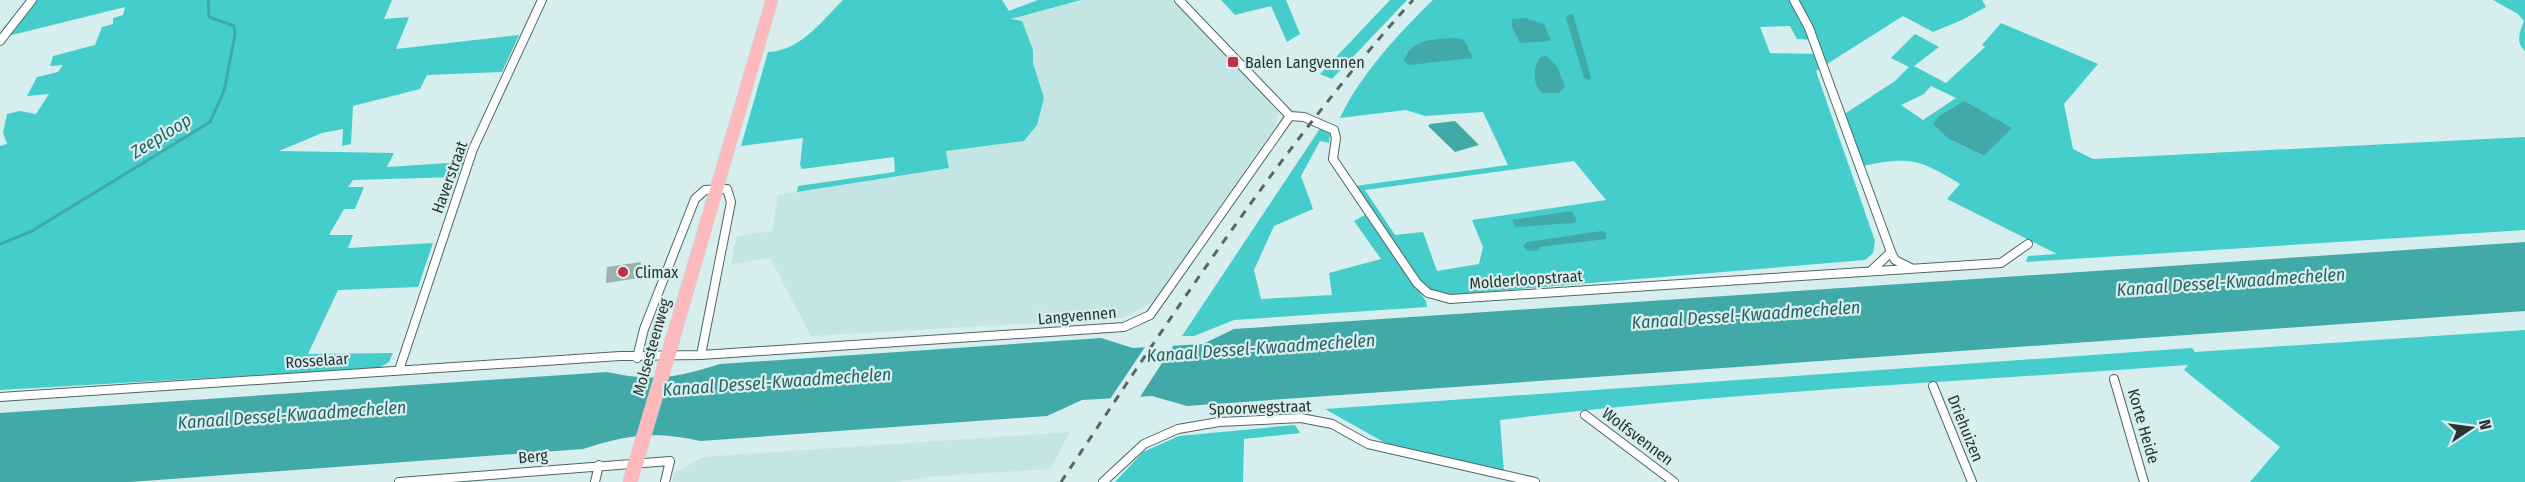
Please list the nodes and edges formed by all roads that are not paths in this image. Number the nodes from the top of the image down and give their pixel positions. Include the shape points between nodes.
1 (32, 0) edge
2 (542, 0) edge
3 (772, 0) edge
4 (1179, 0) edge
5 (1794, 0) edge
6 (0, 41) edge
7 (1290, 116) junction
8 (717, 188) junction
9 (2028, 244) dead end
10 (1891, 252) junction
11 (1911, 269) junction
12 (1869, 271) junction
13 (701, 355) junction
14 (637, 358) junction
15 (399, 370) junction
16 (2114, 379) dead end
17 (1933, 386) dead end
18 (0, 397) edge
19 (1584, 415) dead end
20 (599, 465) junction
21 (399, 482) edge
22 (595, 482) edge
23 (630, 482) edge
24 (665, 482) edge
25 (1103, 482) edge
26 (1534, 482) edge
27 (1674, 482) edge
28 (1972, 482) edge
29 (2144, 482) edge

1 - 6 street
2 - 15 street, Haverstraat via 473,149
3 - 8 main road, Molsesteenweg
4 - 7 street
5 - 10 street via 1809,28
7 - 12 street, Molderloopstraat via 1304,117 1334,130 1333,159 1417,283 1437,296 1450,299
7 - 13 street, Langvennen via 1150,315 1138,322 1114,329
8 - 13 street via 727,189 731,202
8 - 14 street, Molsesteenweg via 705,190 695,199 644,330
8 - 23 main road, Molsesteenweg, bridge
9 - 11 street, Molderloopstraat via 2001,263
10 - 11 street
10 - 12 street
11 - 12 street, Molderloopstraat
13 - 14 street, Langvennen
14 - 15 street, Rosselaar
15 - 18 street, Rosselaar
16 - 29 street, Korte Heide
17 - 28 street, Driehuizen
19 - 27 street, Wolfsvennen
20 - 21 street, Berg
20 - 22 street
20 - 24 street, Berg via 670,461
25 - 26 street, Spoorwegstraat via 1144,443 1170,432 1190,426 1301,418 1332,424 1368,444

